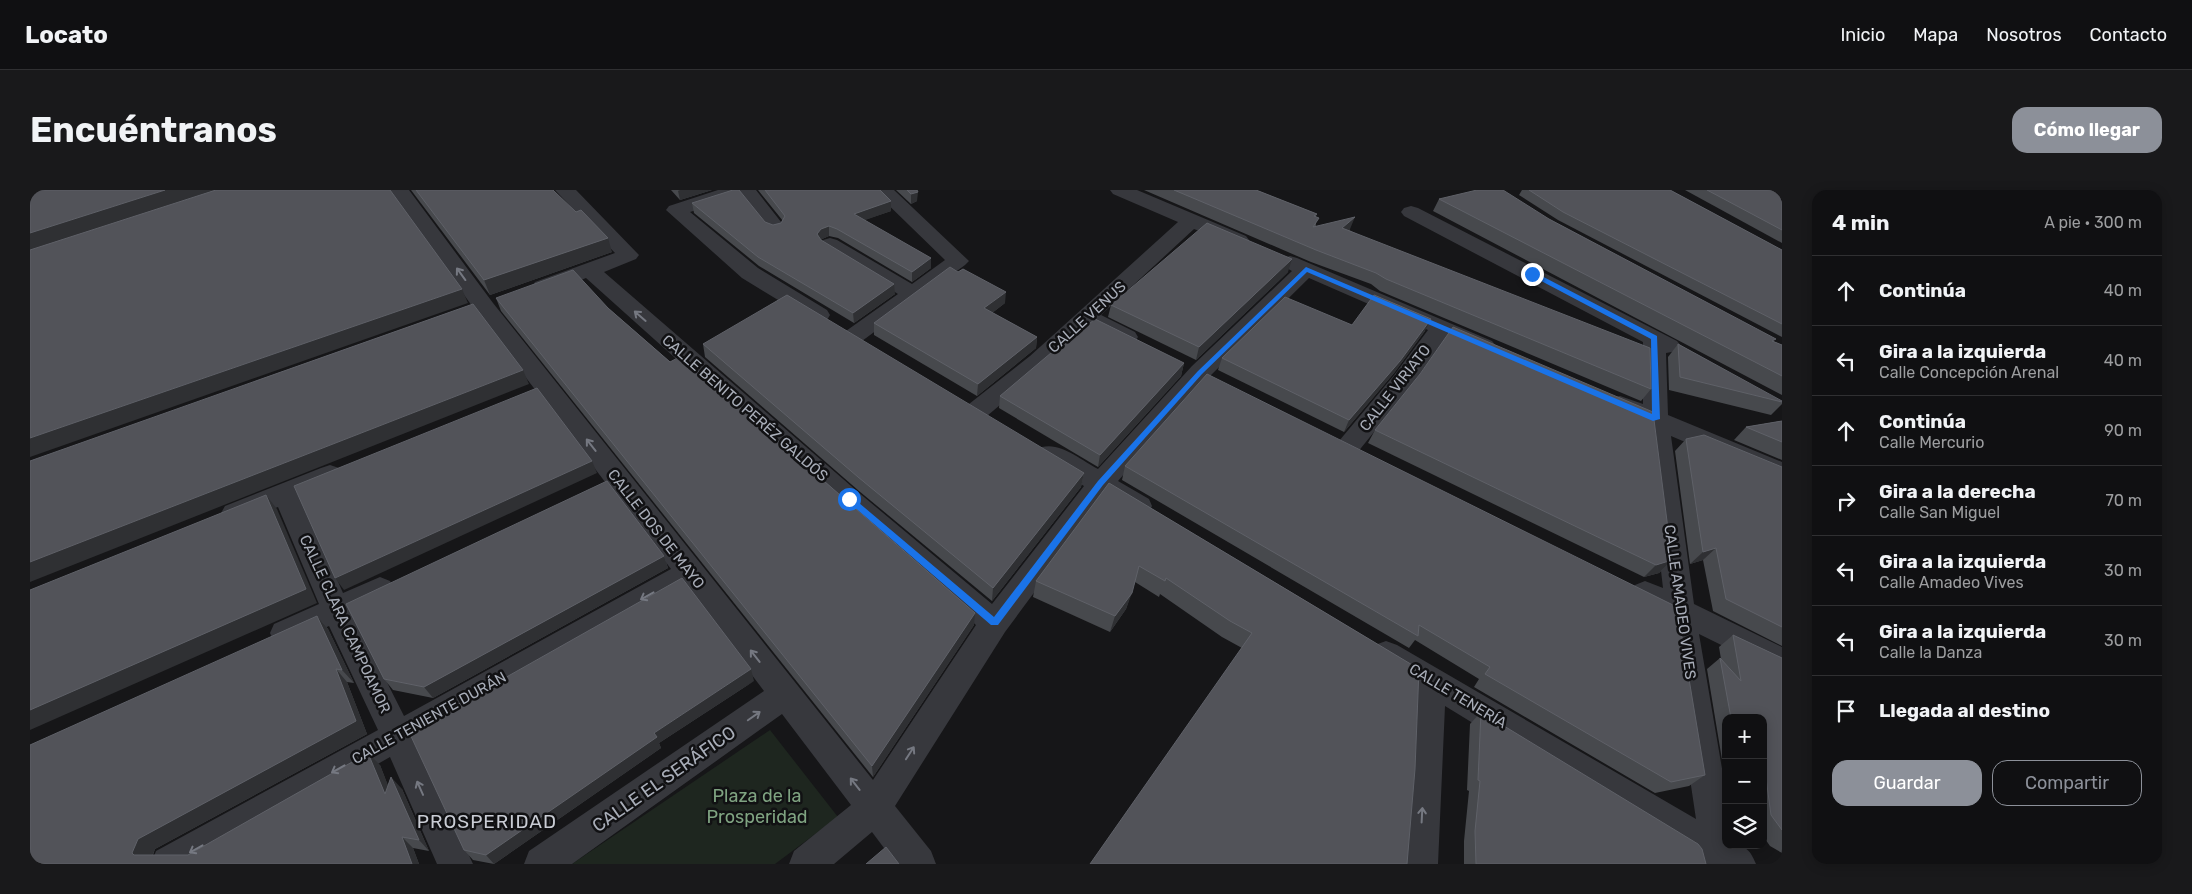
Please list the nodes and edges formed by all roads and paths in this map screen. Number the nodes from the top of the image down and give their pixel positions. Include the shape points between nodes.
1 (399, 190) edge
2 (565, 190) edge
3 (738, 190) edge
4 (746, 190) edge
5 (883, 190) edge
6 (1120, 190) edge
7 (1412, 212) dead end
8 (1192, 220) junction
9 (775, 227) edge
10 (830, 244) edge
11 (1306, 269) junction
12 (589, 270) junction
13 (913, 294) junction
14 (493, 305) junction
15 (1086, 317) junction
16 (1441, 328) junction
17 (854, 336) junction
18 (1654, 338) junction
19 (1147, 347) edge
20 (879, 351) edge
21 (1503, 354) edge
22 (1688, 357) edge
23 (1174, 360) edge
24 (1200, 372) junction
25 (1226, 386) edge
26 (547, 388) junction
27 (953, 395) edge
28 (1602, 396) edge
29 (520, 399) edge
30 (978, 410) junction
31 (1656, 419) junction
32 (1002, 424) edge
33 (1324, 434) edge
34 (1027, 439) edge
35 (349, 468) edge
36 (1782, 473) edge
37 (616, 478) junction
38 (1100, 483) junction
39 (589, 491) edge
40 (286, 493) junction
41 (1160, 519) edge
42 (213, 522) edge
43 (690, 572) junction
44 (408, 576) edge
45 (1626, 584) edge
46 (336, 610) junction
47 (1680, 610) junction
48 (994, 623) junction
49 (1363, 640) edge
50 (264, 642) edge
51 (1782, 662) edge
52 (1431, 680) junction
53 (785, 694) junction
54 (397, 736) junction
55 (874, 808) junction
56 (1725, 859) edge
57 (169, 864) edge
58 (455, 864) edge
59 (542, 864) edge
60 (807, 864) edge
61 (918, 864) edge
62 (1420, 864) edge

14 -> 1 street, CALLE DOS DE MAYO
2 - 12 street via 630,255
3 - 17 street via 676,210 750,273
4 - 9 street
5 - 13 street via 958,260
6 - 8 street
7 - 18 street
8 - 11 street
8 - 15 street, CALLE VENUS
10 - 13 street
11 - 16 street
11 - 24 street
12 - 14 street
48 -> 12 street, CALLE BENITO PERÉZ GALDÓS
13 - 17 street
14 - 26 street, CALLE DOS DE MAYO
15 - 19 street
15 - 30 street, CALLE VENUS
16 - 21 street
16 - 33 street, CALLE VIRIATO via 1402,380 1357,451
17 - 20 street
18 - 22 street
18 - 31 street, CALLE AMADEO VIVES
23 - 24 street
24 - 25 street
24 - 38 street
26 - 29 street
37 -> 26 street, CALLE DOS DE MAYO
27 - 30 street
28 - 31 street
30 - 32 street
31 - 36 street
31 - 47 street, CALLE AMADEO VIVES
34 - 38 street
35 - 40 street
37 - 39 street
37 - 43 street, CALLE DOS DE MAYO
38 - 41 street
38 - 48 street
40 - 42 street
40 - 46 street, CALLE CLARA CAMPOAMOR
53 -> 43 street, CALLE DOS DE MAYO
43 -> 54 street, CALLE TENIENTE DURÁN
44 - 46 street
45 - 47 street
46 - 50 street
46 - 54 street, CALLE CLARA CAMPOAMOR
47 - 51 street
47 - 56 street, CALLE AMADEO VIVES
55 -> 48 street
49 - 52 street, CALLE TENERÍA
52 - 56 street, CALLE TENERÍA
62 -> 52 street
55 -> 53 street, CALLE DOS DE MAYO
59 -> 53 street, CALLE EL SERÁFICO
54 -> 57 street, CALLE TENIENTE DURÁN
58 -> 54 street, CALLE CLARA CAMPOAMOR
55 - 60 street
55 - 61 street, CALLE DOS DE MAYO

